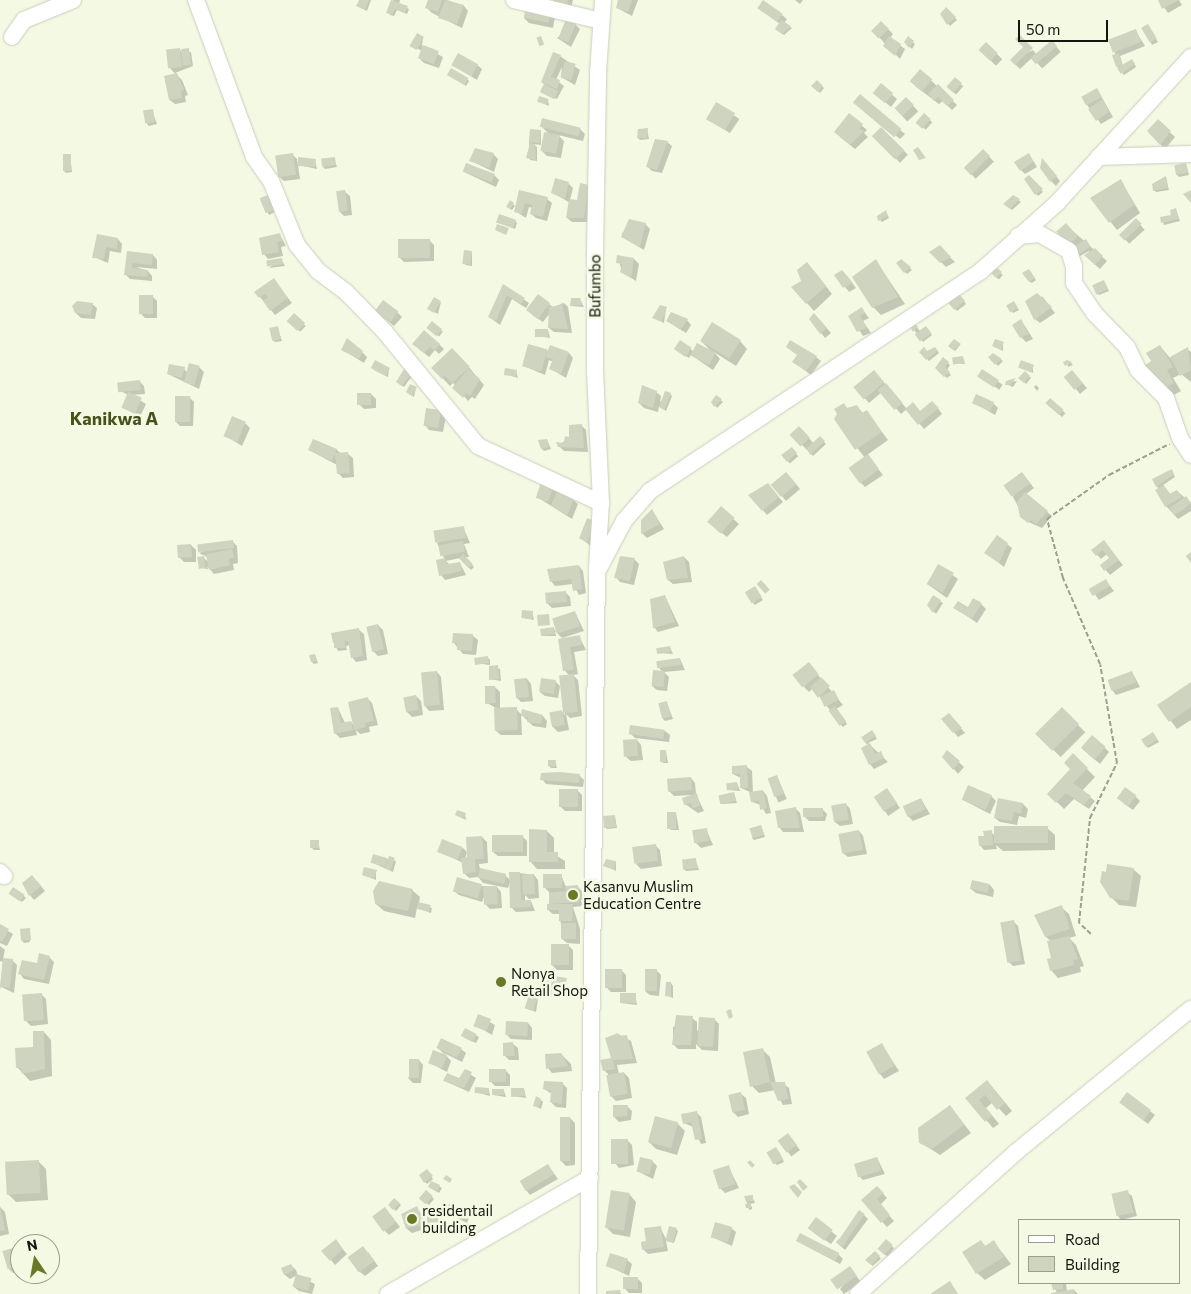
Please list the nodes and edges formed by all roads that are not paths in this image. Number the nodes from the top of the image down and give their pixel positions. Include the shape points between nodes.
1 (72, 0) edge
2 (196, 0) edge
3 (514, 0) edge
4 (604, 0) edge
5 (601, 21) junction
6 (12, 37) dead end
7 (1191, 57) edge
8 (1191, 154) edge
9 (1099, 157) junction
10 (1018, 236) junction
11 (1191, 455) edge
12 (601, 503) junction
13 (597, 572) junction
14 (1191, 1009) edge
15 (590, 1178) junction
16 (388, 1294) edge
17 (588, 1294) edge
18 (858, 1294) edge

1 - 6 street via 24,20
2 - 12 street via 254,157 271,181 297,245 318,271 347,293 385,332 478,446
3 - 5 street
4 - 5 street, Bufumbo
5 - 12 street, Bufumbo via 594,363
7 - 9 street
8 - 9 street
9 - 10 street via 1057,203
10 - 11 street via 1040,234 1069,251 1074,266 1074,283 1095,314 1127,347 1138,370 1166,398 1180,438
10 - 13 street via 981,271 650,491 624,521
12 - 13 street, Bufumbo
13 - 15 street, Bufumbo
14 - 18 street via 1016,1152
15 - 16 street
15 - 17 street, Bufumbo

